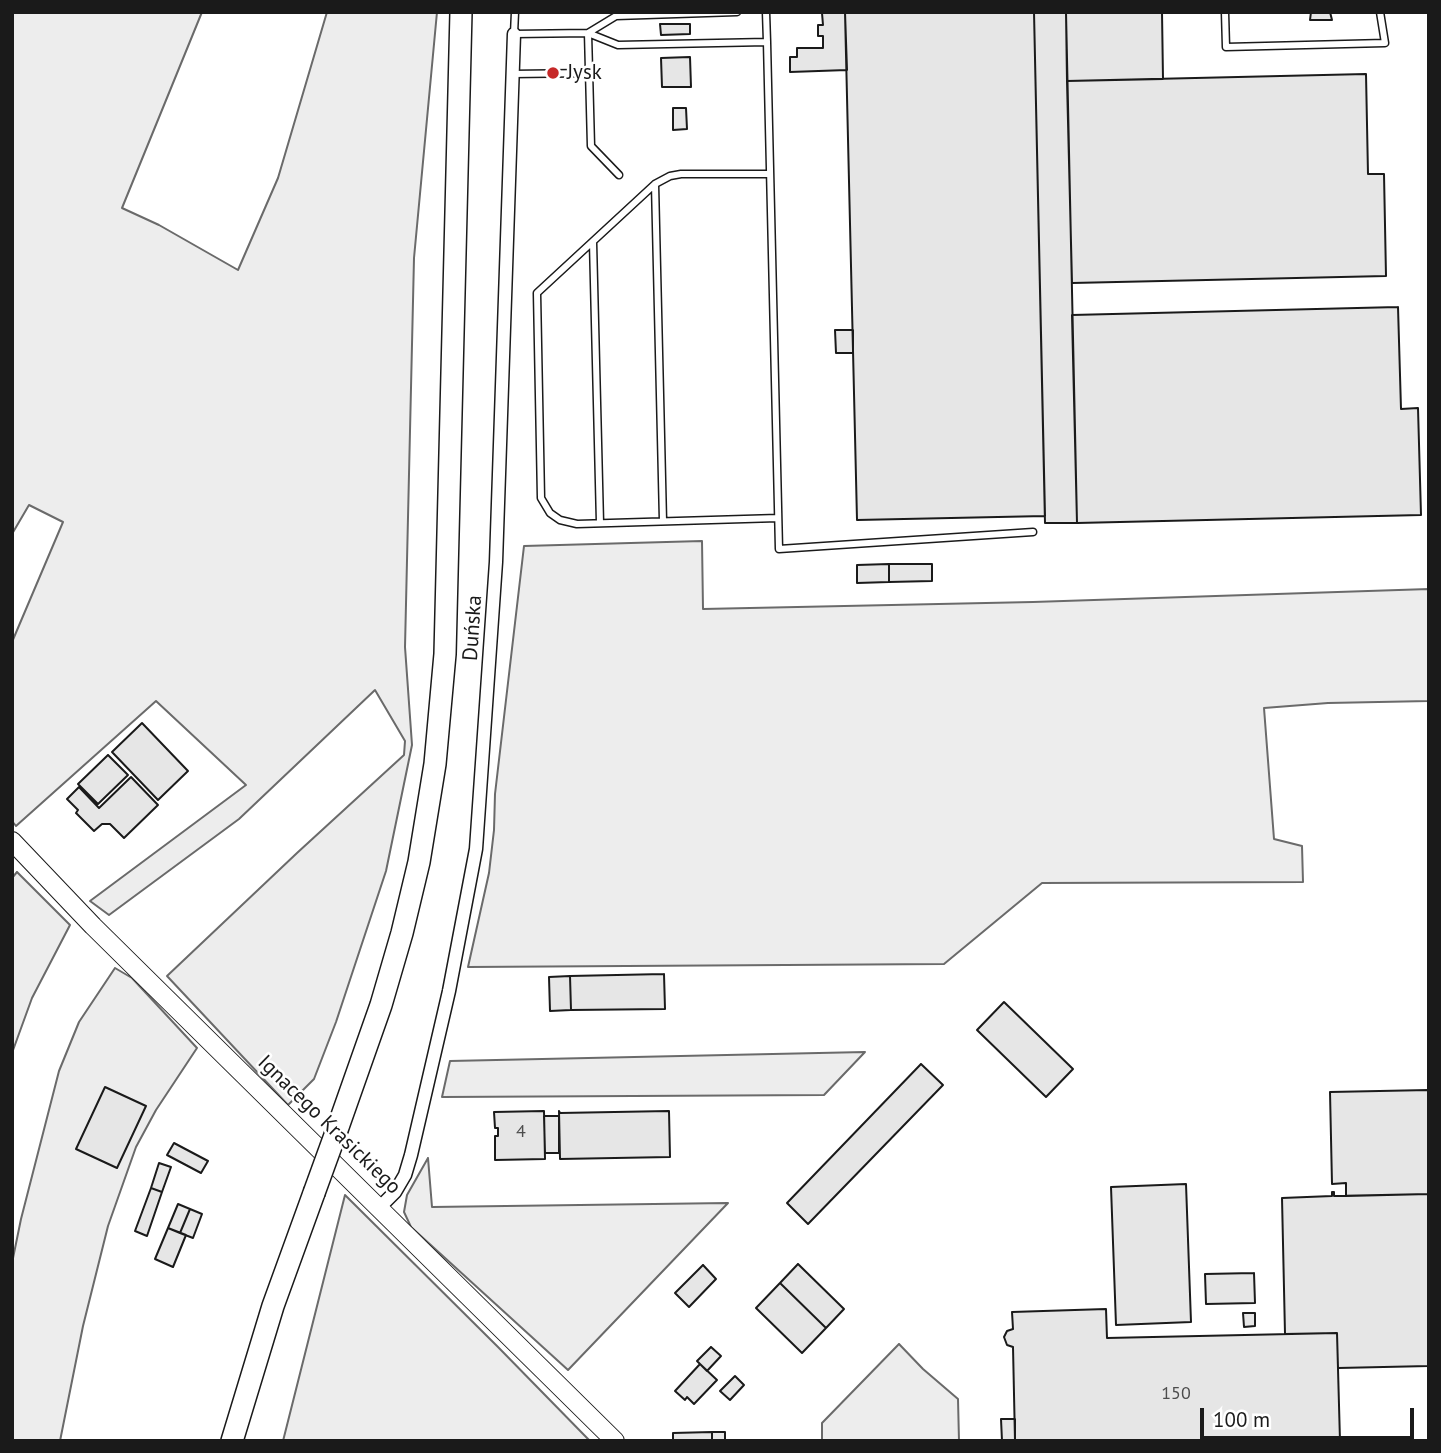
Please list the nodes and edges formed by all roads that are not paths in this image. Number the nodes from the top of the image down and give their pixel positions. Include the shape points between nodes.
1 (461, 12) edge
2 (515, 12) edge
3 (737, 12) edge
4 (766, 12) edge
5 (1225, 12) edge
6 (1380, 12) edge
7 (588, 33) junction
8 (514, 34) junction
9 (767, 42) junction
10 (589, 72) junction
11 (512, 74) junction
12 (770, 174) junction
13 (619, 175) dead end
14 (655, 184) junction
15 (593, 242) junction
16 (778, 517) junction
17 (663, 521) junction
18 (600, 523) junction
19 (1033, 532) dead end
20 (12, 841) edge
21 (380, 1208) junction
22 (232, 1441) edge
23 (615, 1441) edge

1 - 22 main road, bridge via 445,654 435,764 419,862 381,1005 273,1306
2 - 8 lane
3 - 7 lane via 616,16
4 - 9 lane
5 - 6 lane via 1226,47 1385,43
7 - 8 lane
7 - 9 lane via 618,45
7 - 10 lane
8 - 11 street, Duńska
9 - 12 lane
10 - 11 lane
10 - 13 lane via 591,146
11 - 21 street, Duńska via 496,562 476,849 411,1155 405,1175
12 - 14 lane via 681,174
12 - 16 lane
14 - 15 lane
14 - 17 lane
15 - 18 lane
15 - 18 lane via 537,293 541,498 550,513 569,523
16 - 17 lane
16 - 19 lane via 779,549
17 - 18 lane
20 - 21 street, Ignacego Krasickiego
21 - 23 street, Ignacego Krasickiego

